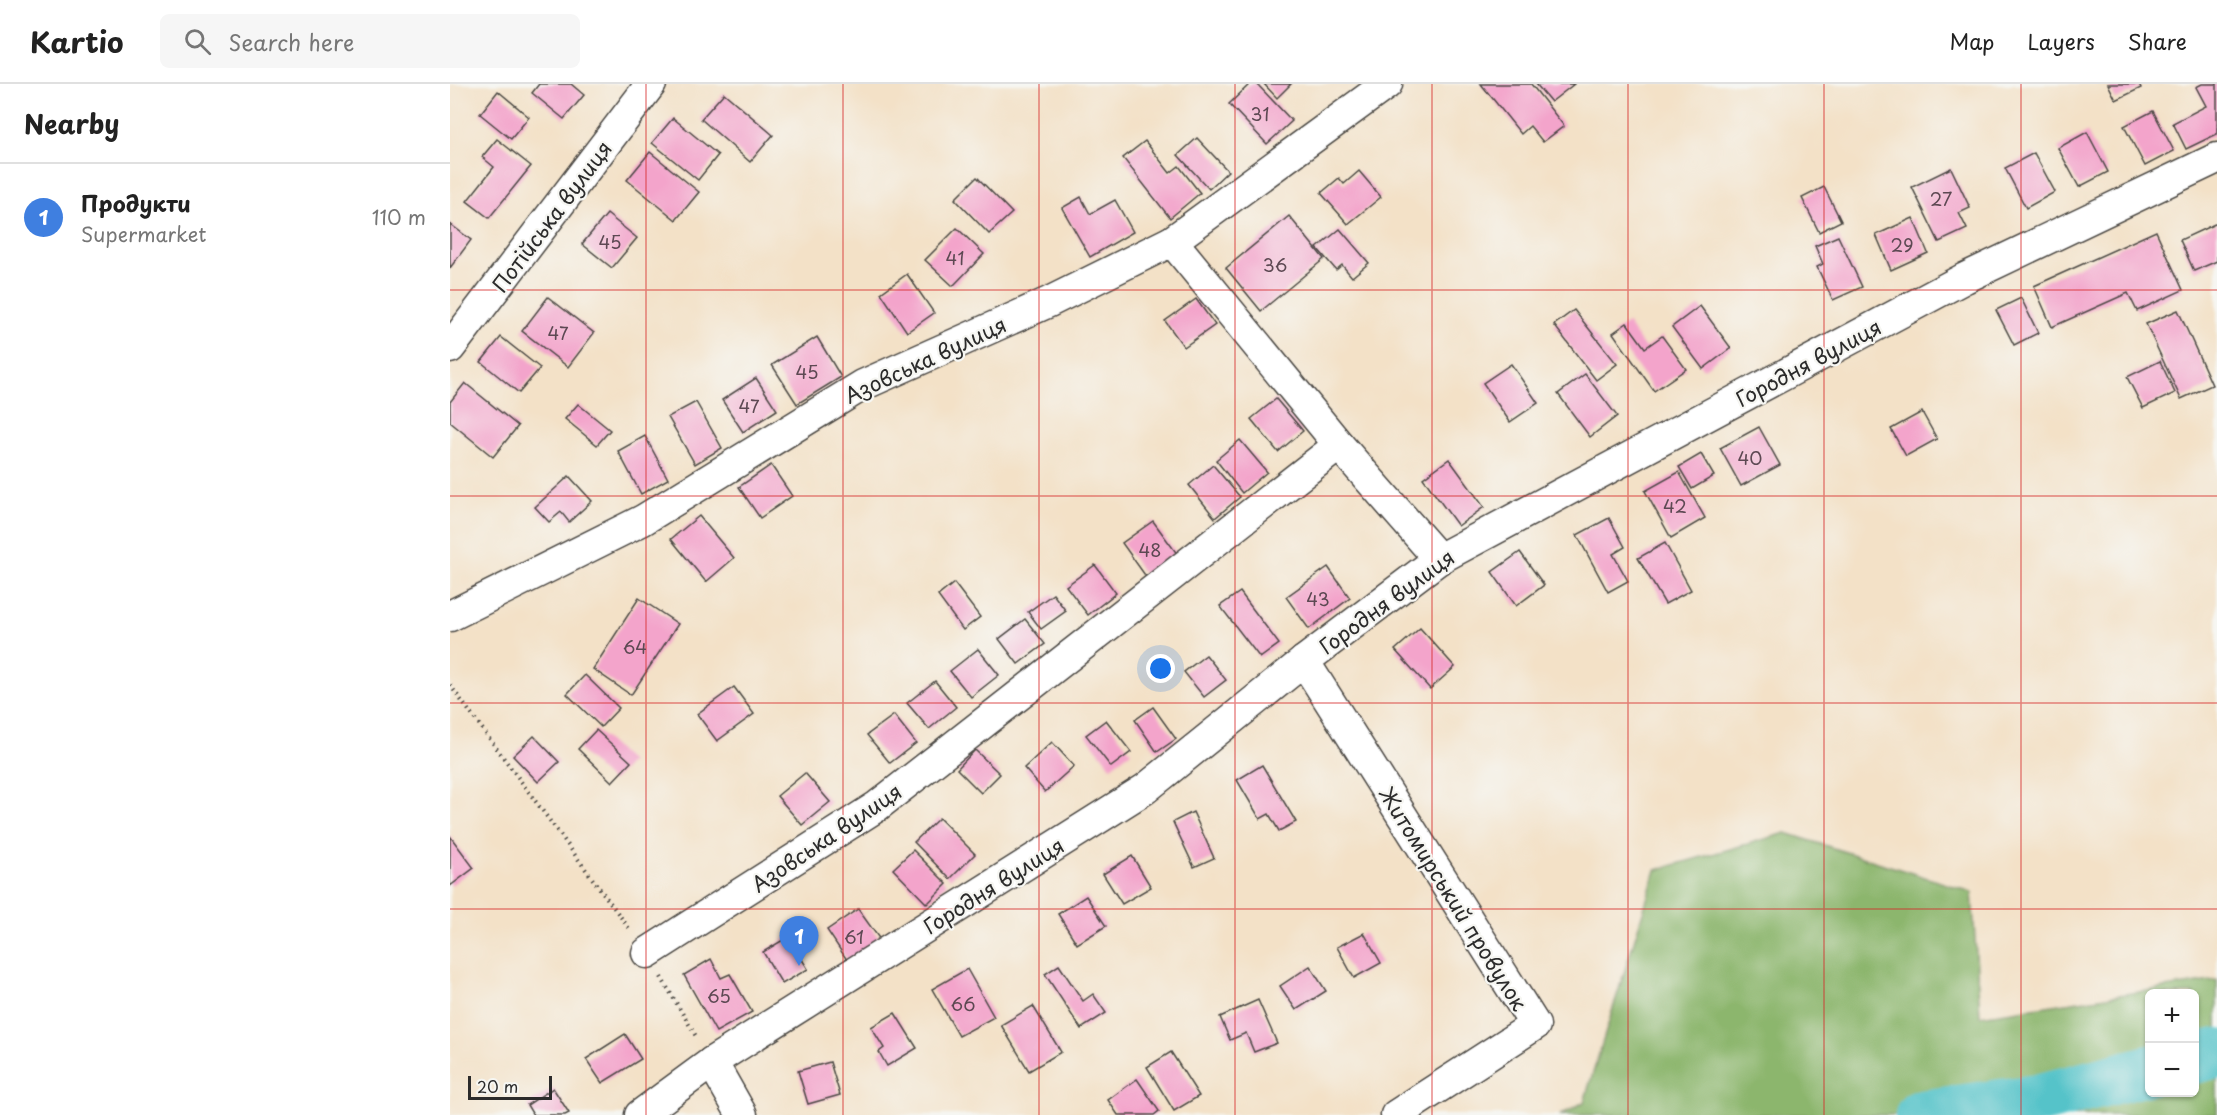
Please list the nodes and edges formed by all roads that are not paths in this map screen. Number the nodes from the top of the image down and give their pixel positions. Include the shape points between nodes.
1 (651, 84) edge
2 (1387, 84) edge
3 (2217, 158) edge
4 (1172, 241) junction
5 (450, 348) edge
6 (1339, 445) junction
7 (1439, 559) junction
8 (450, 616) edge
9 (1304, 661) junction
10 (647, 953) road end
11 (712, 1062) junction
12 (640, 1115) edge
13 (742, 1115) edge
14 (1396, 1115) edge

1 - 5 street, Потійська вулиця
2 - 4 street, Азовська вулиця
3 - 7 street, Городня вулиця via 1965,278
4 - 6 street
4 - 8 street, Азовська вулиця via 1049,302 863,385 643,520
6 - 7 street
6 - 10 street, Азовська вулиця via 876,807
7 - 9 street, Городня вулиця
9 - 11 street, Городня вулиця via 1145,789
9 - 14 street, Житомирський провулок via 1535,1025
11 - 12 street, Городня вулиця
11 - 13 street

